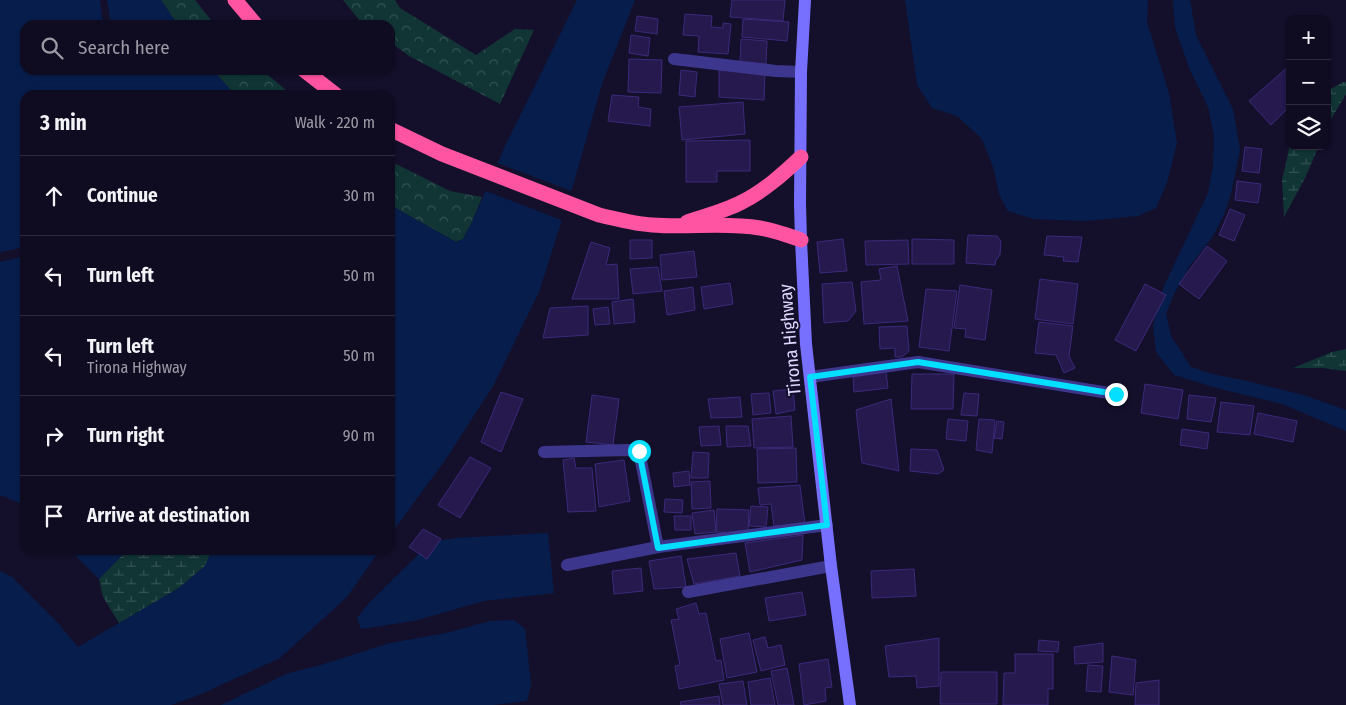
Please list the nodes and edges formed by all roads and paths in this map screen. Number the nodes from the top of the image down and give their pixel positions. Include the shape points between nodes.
1 (235, 0) edge
2 (805, 0) edge
3 (252, 20) edge
4 (674, 59) dead end
5 (801, 72) junction
6 (310, 75) edge
7 (330, 90) edge
8 (395, 132) edge
9 (801, 157) junction
10 (676, 226) junction
11 (801, 240) junction
12 (810, 377) junction
13 (1116, 394) dead end
14 (544, 452) dead end
15 (827, 525) junction
16 (658, 548) junction
17 (567, 565) dead end
18 (831, 566) junction
19 (688, 592) dead end
20 (850, 705) edge

1 - 3 highway
2 - 5 main road, Tirona Highway
4 - 5 street
5 - 9 main road, Tirona Highway
6 - 7 highway
8 - 10 highway via 599,215 641,224
9 - 10 highway via 751,198
9 - 11 main road, Tirona Highway
10 - 11 highway via 754,227
11 - 12 main road, Tirona Highway
12 - 13 street via 918,362
12 - 15 main road, Tirona Highway
14 - 16 street via 639,451
15 - 16 street
15 - 18 main road, Tirona Highway
16 - 17 street
18 - 19 street
18 - 20 main road, Tirona Highway

